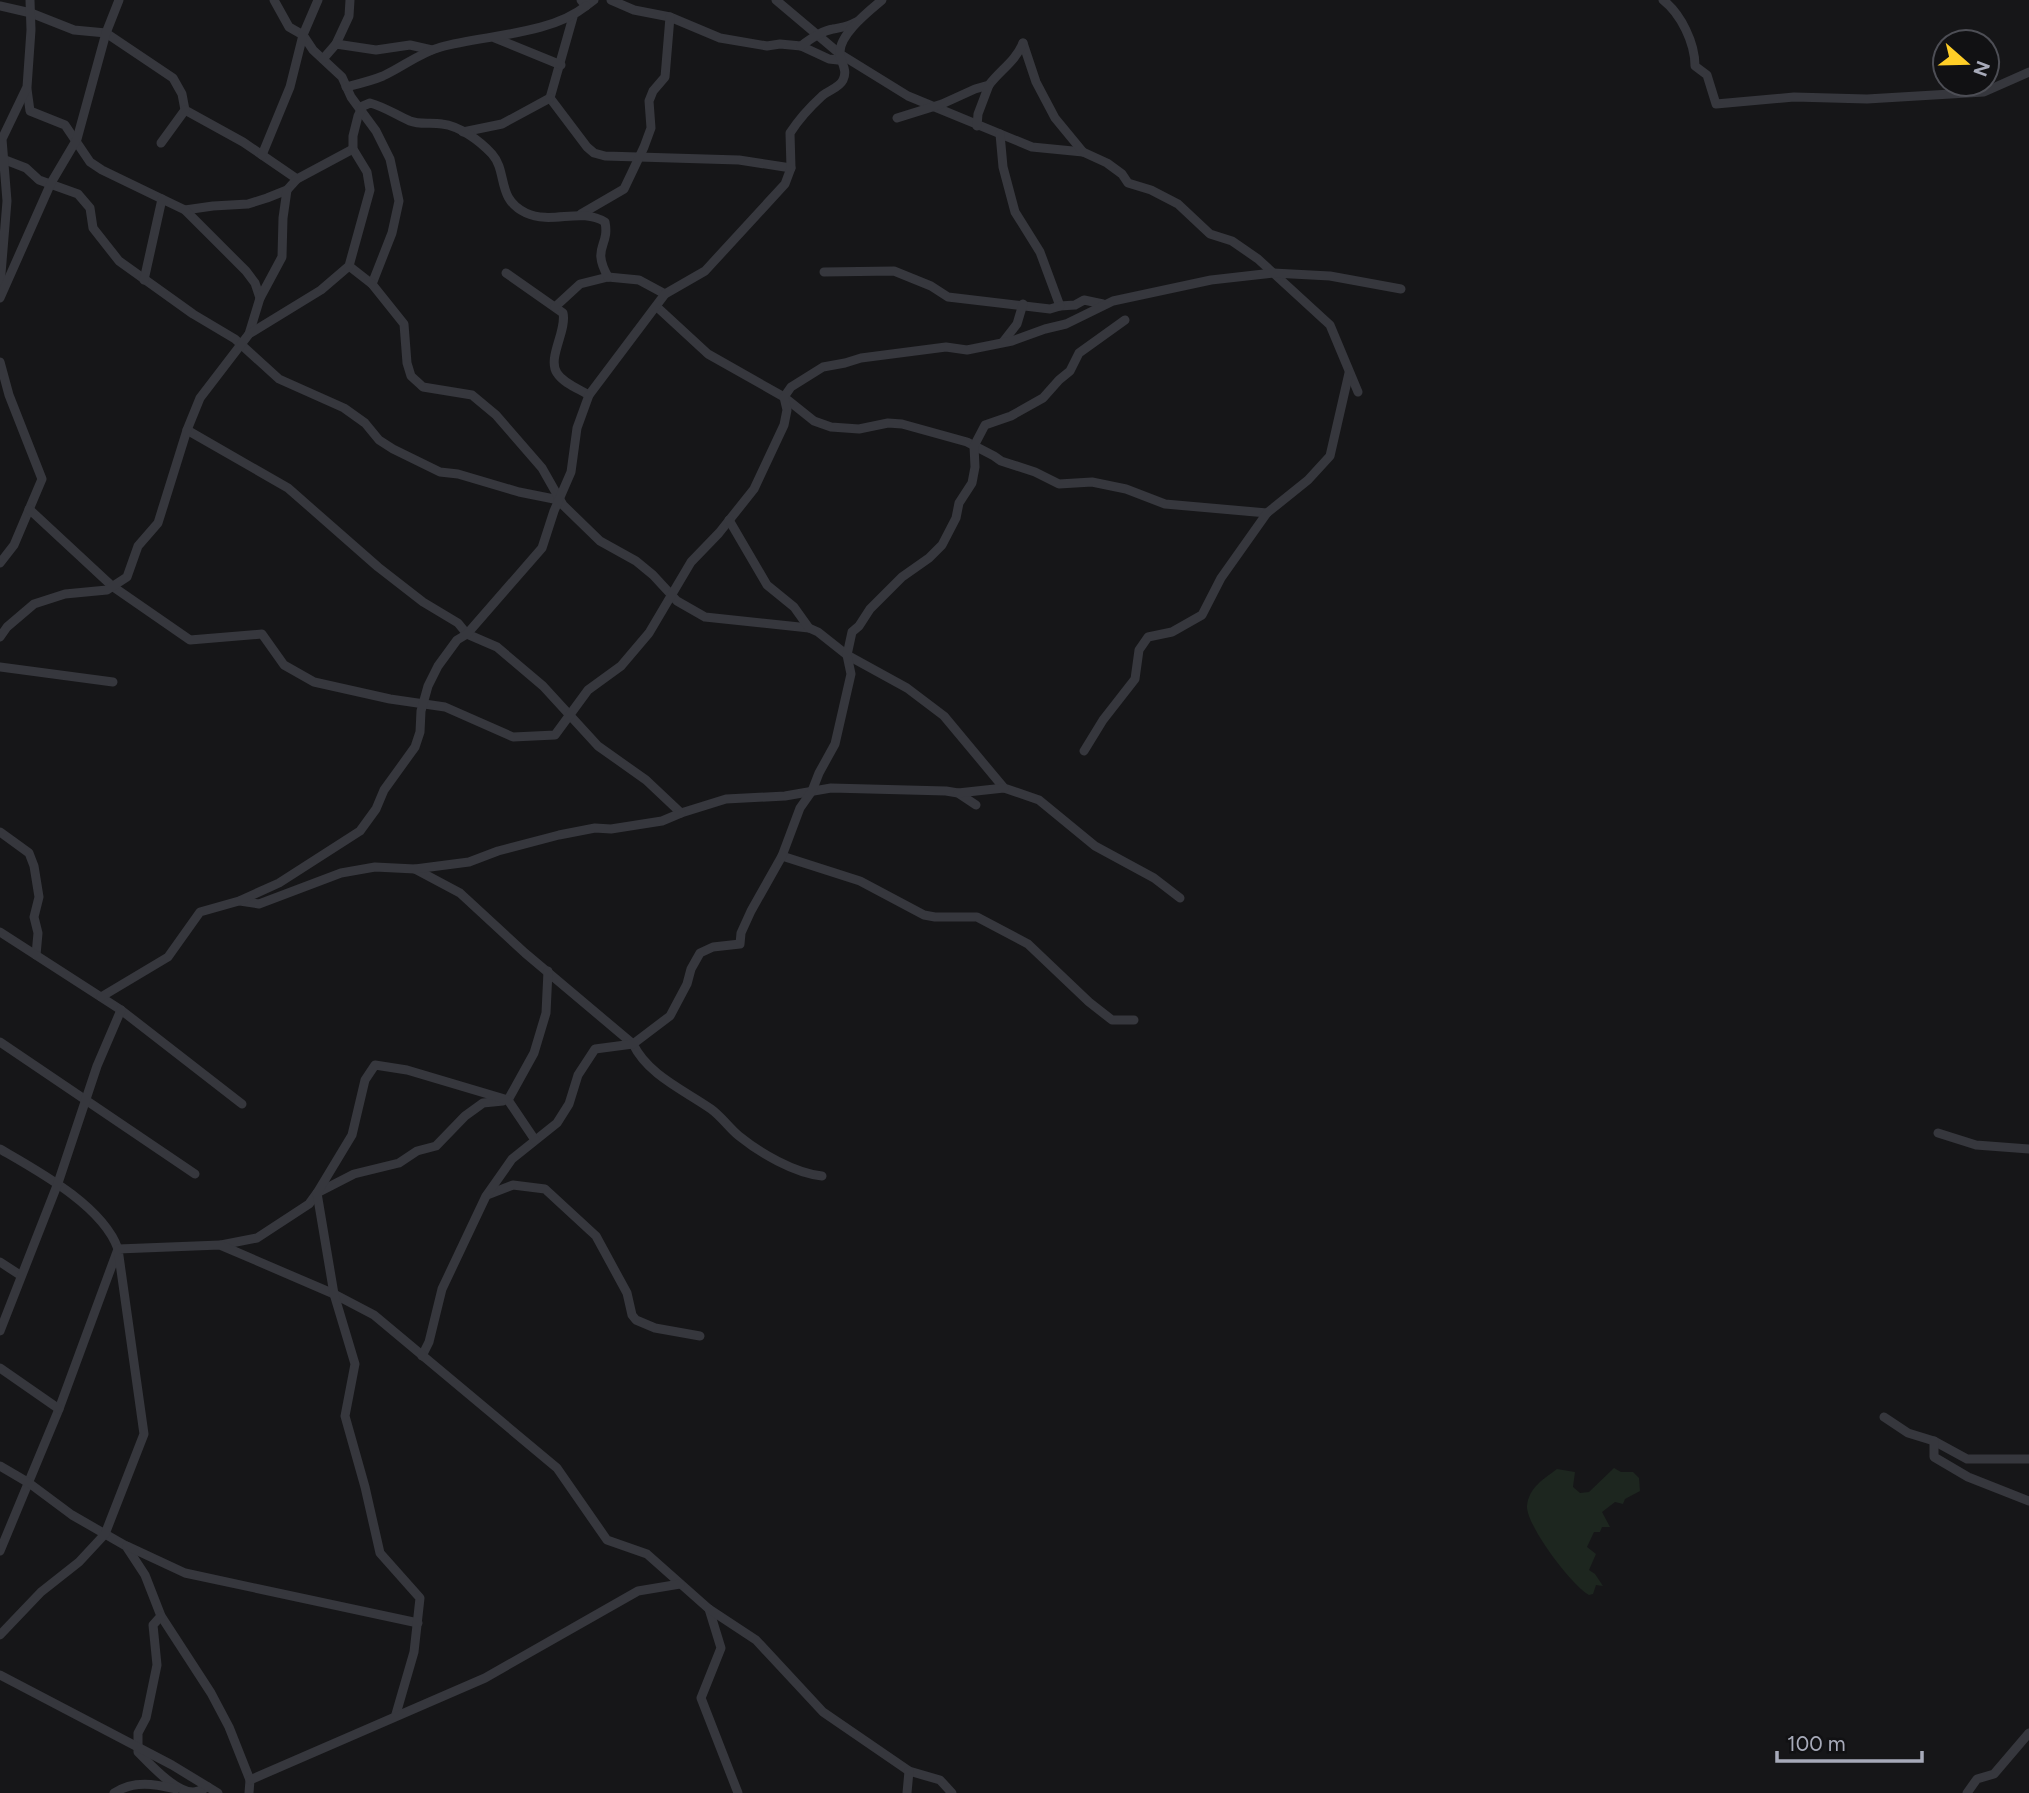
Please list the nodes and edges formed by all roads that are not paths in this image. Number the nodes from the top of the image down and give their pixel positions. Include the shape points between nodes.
1 (30, 0) edge
2 (119, 0) edge
3 (274, 0) edge
4 (318, 0) edge
5 (350, 0) edge
6 (594, 0) edge
7 (611, 0) edge
8 (776, 0) edge
9 (882, 0) edge
10 (1663, 0) edge
11 (583, 3) edge
12 (0, 6) edge
13 (30, 13) junction
14 (573, 16) junction
15 (670, 17) junction
16 (858, 21) junction
17 (106, 33) junction
18 (819, 35) junction
19 (303, 36) junction
20 (493, 37) junction
21 (336, 44) junction
22 (801, 47) junction
23 (433, 50) junction
24 (840, 54) junction
25 (323, 59) junction
26 (561, 65) junction
27 (2029, 72) edge
28 (989, 85) junction
29 (27, 87) junction
30 (346, 88) junction
31 (550, 98) junction
32 (933, 107) junction
33 (185, 110) junction
34 (360, 111) junction
35 (897, 118) dead end
36 (977, 125) junction
37 (463, 132) junction
38 (1000, 134) junction
39 (77, 139) junction
40 (161, 143) dead end
41 (353, 149) junction
42 (1083, 152) junction
43 (262, 155) junction
44 (639, 156) junction
45 (2, 160) edge
46 (791, 168) junction
47 (297, 179) junction
48 (51, 183) junction
49 (288, 190) junction
50 (162, 199) junction
51 (185, 210) junction
52 (581, 214) junction
53 (349, 265) junction
54 (506, 272) dead end
55 (824, 272) dead end
56 (1273, 273) junction
57 (608, 277) junction
58 (144, 280) junction
59 (372, 284) junction
60 (0, 286) edge
61 (1402, 289) dead end
62 (665, 295) junction
63 (0, 298) edge
64 (260, 298) junction
65 (1023, 304) junction
66 (1103, 304) junction
67 (1060, 306) junction
68 (555, 307) junction
69 (657, 307) junction
70 (1125, 320) dead end
71 (249, 334) junction
72 (1003, 343) junction
73 (241, 344) junction
74 (0, 362) edge
75 (1349, 373) junction
76 (1358, 392) dead end
77 (589, 396) junction
78 (784, 397) junction
79 (187, 430) junction
80 (974, 446) junction
81 (559, 500) junction
82 (29, 509) junction
83 (1267, 513) junction
84 (729, 520) junction
85 (0, 563) edge
86 (112, 586) junction
87 (671, 594) junction
88 (4, 624) edge
89 (809, 628) junction
90 (467, 634) junction
91 (0, 638) edge
92 (847, 655) junction
93 (0, 667) edge
94 (113, 682) dead end
95 (424, 703) junction
96 (570, 716) junction
97 (1084, 751) dead end
98 (1004, 788) junction
99 (813, 791) junction
100 (958, 793) junction
101 (976, 805) dead end
102 (681, 813) junction
103 (0, 832) edge
104 (782, 856) junction
105 (415, 869) junction
106 (1180, 898) dead end
107 (239, 901) junction
108 (0, 932) edge
109 (36, 955) junction
110 (548, 971) junction
111 (101, 997) junction
112 (121, 1010) junction
113 (1134, 1020) dead end
114 (0, 1042) edge
115 (633, 1044) junction
116 (86, 1100) junction
117 (508, 1100) junction
118 (242, 1104) dead end
119 (1938, 1133) dead end
120 (535, 1140) junction
121 (0, 1149) edge
122 (2029, 1149) edge
123 (195, 1174) dead end
124 (821, 1176) dead end
125 (58, 1183) junction
126 (317, 1193) junction
127 (486, 1196) junction
128 (220, 1245) junction
129 (118, 1249) junction
130 (0, 1262) edge
131 (20, 1276) junction
132 (334, 1294) junction
133 (0, 1331) edge
134 (700, 1336) dead end
135 (422, 1356) junction
136 (0, 1368) edge
137 (60, 1409) junction
138 (1884, 1417) dead end
139 (1934, 1441) junction
140 (2029, 1459) edge
141 (0, 1466) edge
142 (29, 1483) junction
143 (2029, 1501) edge
144 (105, 1534) junction
145 (126, 1546) junction
146 (0, 1551) edge
147 (680, 1584) junction
148 (709, 1609) junction
149 (161, 1616) junction
150 (418, 1623) junction
151 (0, 1635) edge
152 (0, 1675) edge
153 (397, 1714) junction
154 (2029, 1733) edge
155 (137, 1746) junction
156 (909, 1771) junction
157 (250, 1780) junction
158 (208, 1787) junction
159 (185, 1791) edge
160 (114, 1793) edge
161 (218, 1793) edge
162 (249, 1793) edge
163 (738, 1793) edge
164 (907, 1793) edge
165 (951, 1793) edge
166 (1966, 1793) edge

1 - 13 street
2 - 17 street
3 - 19 street via 289,27
4 - 19 street
5 - 21 street via 349,16
6 - 11 street
7 - 15 street
8 - 18 street
9 - 16 street
10 - 27 street via 1672,7 1695,49 1695,65 1707,75 1716,104 1794,97 1867,99 1984,92
11 - 14 street
12 - 13 street
13 - 17 street via 74,30
13 - 29 street
14 - 20 street
14 - 26 street
15 - 22 street via 720,38
15 - 44 street via 665,77 649,101 651,128
16 - 18 street
16 - 24 street via 844,39
17 - 33 street via 173,78
17 - 39 street
18 - 22 street
18 - 24 street
19 - 25 street
19 - 43 street via 290,87
20 - 23 street
20 - 26 street
21 - 23 street via 376,50 410,45
21 - 25 street
22 - 24 street via 829,59 838,60
23 - 30 street
24 - 32 street
24 - 46 street via 845,77 790,133
25 - 30 street via 342,77
26 - 31 street
28 - 32 street
28 - 36 street
28 - 42 street via 1014,61 1023,43 1035,82 1055,118
29 - 39 street via 30,111 65,125
29 - 45 street via 2,139
30 - 34 street
31 - 37 street via 516,119
31 - 44 street via 594,153
32 - 35 street
32 - 36 street
33 - 40 street
33 - 43 street
34 - 37 street via 370,103 411,122 442,124
34 - 41 street
34 - 59 street via 384,145 399,201
36 - 38 street
37 - 52 street via 495,158 504,191 519,209 546,218
38 - 42 street via 1032,147
38 - 67 street via 1015,212 1040,252
39 - 48 street
39 - 50 street via 90,162
41 - 47 street
41 - 53 street via 367,172 370,191
42 - 56 street via 1107,163 1128,183 1178,204 1210,234 1232,240
43 - 47 street
44 - 46 street via 739,160
44 - 52 street via 624,189
45 - 48 street
45 - 60 street via 7,201
46 - 62 street via 785,184 705,271
47 - 49 street
48 - 58 street via 78,194 90,208 93,228 120,261
48 - 63 street
49 - 51 street via 248,204
49 - 64 street via 282,257
50 - 51 street
50 - 58 street
51 - 64 street via 246,271
52 - 57 street via 605,222 599,258
53 - 59 street
53 - 71 street via 321,290
54 - 68 street
55 - 65 street via 894,271 948,297
56 - 61 street via 1330,276
56 - 66 street via 1211,280
56 - 75 street via 1330,325
57 - 62 street via 639,280
57 - 68 street via 580,284
58 - 73 street
59 - 81 street via 404,324 411,376 424,387 472,395 496,415 534,458
62 - 69 street
64 - 71 street
65 - 67 street via 1050,309
65 - 72 street via 1017,324
66 - 67 street via 1084,300
66 - 72 street via 1066,324
68 - 77 street via 563,313 564,324 554,358 557,373
69 - 77 street
69 - 78 street via 708,354
70 - 80 street via 1079,353 1070,371 1043,398 985,425
71 - 73 street
72 - 78 street via 822,366
73 - 79 street via 200,398
73 - 81 street via 279,379 344,408 379,440 428,467
74 - 82 street via 42,479
75 - 76 street
75 - 83 street via 1330,456
77 - 81 street via 577,428 571,472
78 - 80 street via 814,421 831,427 902,424
78 - 84 street via 787,415 767,464
79 - 86 street via 158,523 138,546 127,577
79 - 90 street via 288,488 378,567
80 - 83 street via 1059,484 1092,482 1165,504
80 - 92 street via 972,483 942,545 870,609 852,632
81 - 87 street via 600,541 647,569
81 - 90 street via 537,555
82 - 85 street via 15,545
82 - 86 street
83 - 97 street via 1221,578 1202,615 1172,632 1148,636 1139,650 1135,679
84 - 87 street via 691,562
84 - 89 street via 767,585 794,607
86 - 88 street via 34,604
86 - 95 street via 190,640 262,634 284,665 314,682
87 - 89 street via 710,619
87 - 96 street via 643,640 621,666 588,690
88 - 91 street
89 - 92 street
90 - 95 street via 438,666
90 - 96 street via 497,647
92 - 98 street via 907,688 944,716
92 - 99 street via 851,674 842,720
93 - 94 street
95 - 96 street via 452,709 513,737 555,735
95 - 107 street via 415,747 359,831 285,879
96 - 102 street via 597,746 646,780
98 - 100 street
98 - 106 street via 1038,800 1095,846
99 - 100 street
99 - 102 street via 726,799
99 - 104 street via 800,808
100 - 101 street
102 - 105 street via 663,821 595,828 469,862
103 - 109 street via 29,853 34,866 39,897 34,917
104 - 113 street via 860,881 924,915 977,917 1028,944 1112,1020
104 - 115 street via 751,911 740,944 700,953 670,1016
105 - 107 street via 375,867 341,873 259,904
105 - 110 street via 460,893
107 - 111 street via 200,912 167,957
108 - 109 street
109 - 111 street
110 - 115 street
110 - 117 street via 546,1013 534,1053
111 - 112 street
112 - 116 street
112 - 118 street
114 - 116 street
115 - 120 street via 595,1049 578,1075 569,1104 556,1123
115 - 124 street via 659,1075 714,1112 740,1137 795,1170
116 - 123 street
116 - 125 street
117 - 120 street
117 - 126 street via 483,1103 436,1146 399,1163 354,1174
117 - 126 street via 375,1065 365,1080 352,1135
119 - 122 street via 1976,1145
120 - 127 street via 512,1158
121 - 125 street
125 - 129 street via 113,1235
125 - 131 street
126 - 128 street via 309,1204 257,1238
126 - 132 street
127 - 134 street via 513,1185 545,1189 596,1236 636,1320
127 - 135 street via 442,1289
128 - 129 street
128 - 132 street
129 - 137 street
129 - 144 street via 144,1434
130 - 131 street
131 - 133 street
132 - 135 street via 374,1315
132 - 150 street via 355,1364 345,1416 380,1553 421,1598
135 - 147 street via 557,1468 607,1540 647,1554
136 - 137 street
137 - 142 street
138 - 139 street via 1908,1433
139 - 140 street via 1967,1459
139 - 143 street via 1934,1457 1968,1477
141 - 142 street
142 - 144 street
142 - 146 street
144 - 145 street
144 - 151 street
145 - 149 street via 145,1575
145 - 150 street via 185,1573
147 - 148 street
147 - 153 street via 638,1591 485,1678
148 - 156 street via 755,1640 823,1712
148 - 163 street via 722,1648 701,1699
149 - 155 street via 153,1625 157,1665
149 - 157 street via 211,1693
150 - 153 street
152 - 155 street
153 - 157 street
154 - 166 street via 1994,1774 1977,1779
155 - 158 street
155 - 159 street via 156,1770
156 - 164 street
156 - 165 street via 940,1780
157 - 162 street
158 - 159 street via 196,1793
158 - 161 street
159 - 160 street via 134,1783

